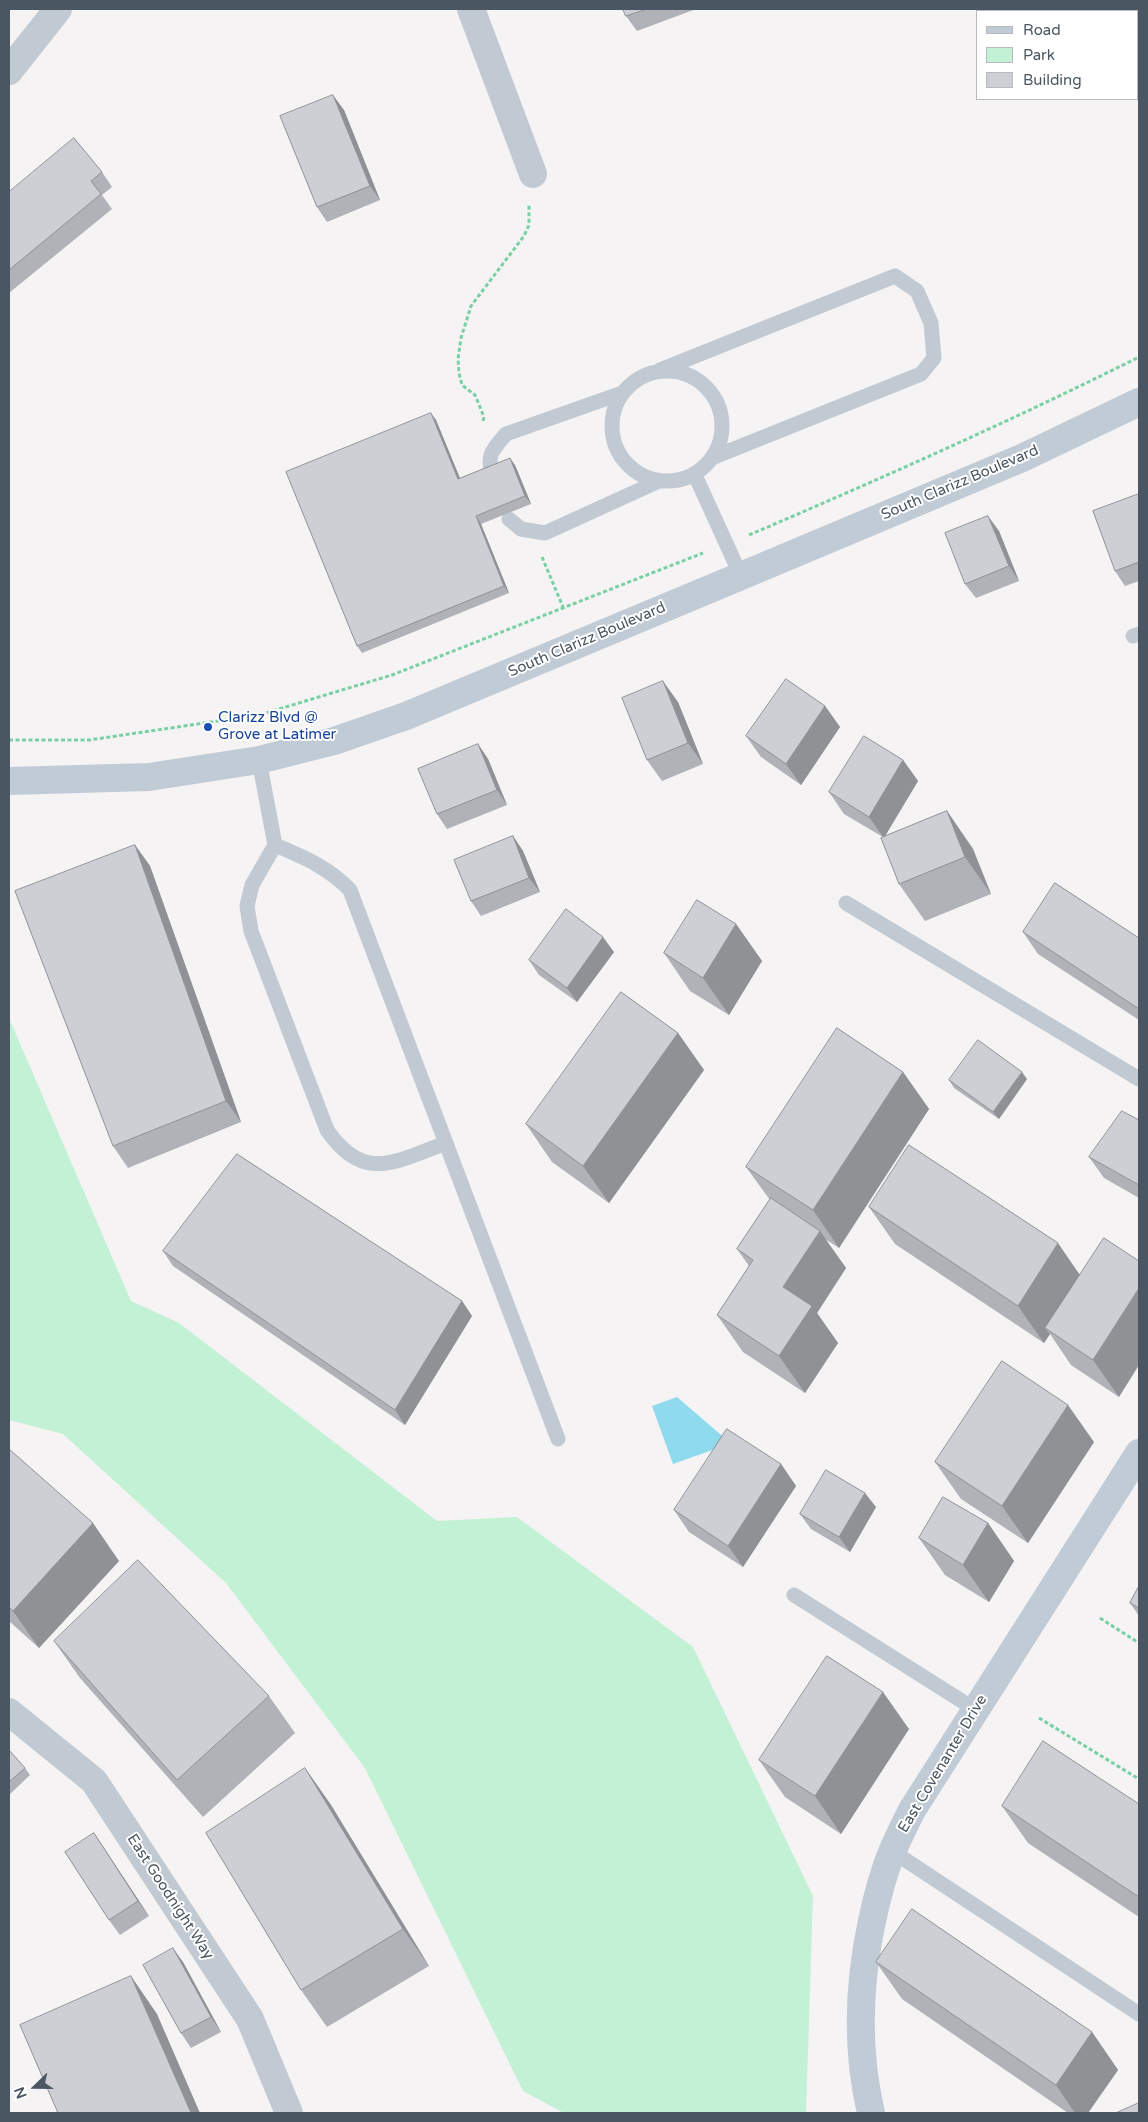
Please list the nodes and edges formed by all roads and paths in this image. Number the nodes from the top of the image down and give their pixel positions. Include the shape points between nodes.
1 (58, 9) edge
2 (471, 9) edge
3 (9, 71) edge
4 (534, 174) joint
5 (1139, 357) edge
6 (660, 370) junction
7 (622, 393) junction
8 (1139, 402) edge
9 (483, 422) dead end
10 (714, 457) junction
11 (695, 475) junction
12 (492, 477) edge
13 (659, 481) junction
14 (509, 518) dead end
15 (726, 544) junction
16 (539, 550) dead end
17 (741, 576) junction
18 (563, 607) junction
19 (9, 740) edge
20 (259, 760) junction
21 (9, 781) edge
22 (275, 845) junction
23 (846, 903) dead end
24 (1139, 1079) edge
25 (446, 1143) junction
26 (558, 1439) dead end
27 (1139, 1453) edge
28 (794, 1595) dead end
29 (1100, 1618) dead end
30 (1139, 1643) edge
31 (976, 1710) junction
32 (9, 1712) edge
33 (1039, 1718) dead end
34 (1139, 1779) edge
35 (892, 1851) junction
36 (1139, 2014) edge
37 (289, 2113) edge
38 (871, 2113) edge

1 - 3 street
2 - 4 street
4 - 9 path via 528,194 529,226 471,306 461,338 459,373 462,384 475,395
5 - 15 path via 891,474
6 - 7 lane via 632,382
6 - 10 lane via 693,376 708,388 718,403 723,421 721,440
6 - 10 lane via 894,276 917,291 930,323 934,358 921,374
7 - 12 lane via 506,434 495,446 489,461
7 - 13 lane via 614,410 612,429 616,448 626,464
8 - 17 street, South Clarizz Boulevard via 1022,458
10 - 11 lane
11 - 13 lane via 673,482
11 - 15 lane
13 - 14 lane via 546,533 521,529
15 - 17 lane
15 - 18 path
16 - 18 path
17 - 20 street, South Clarizz Boulevard via 406,716 334,741
18 - 19 path via 392,675 259,715 89,740
20 - 21 street, South Clarizz Boulevard via 149,777
20 - 22 lane
22 - 25 lane via 319,864 350,890
22 - 25 lane via 252,885 247,906 251,930 327,1130 339,1147 353,1158 372,1164 389,1164
23 - 24 lane
25 - 26 lane
27 - 31 street, East Covenanter Drive
28 - 31 lane
29 - 30 path
31 - 35 street, East Covenanter Drive via 912,1810
32 - 37 street, East Goodnight Way via 94,1781 250,2019
33 - 34 path
35 - 36 lane
35 - 38 street, East Covenanter Drive via 872,1924 860,1998 864,2082

